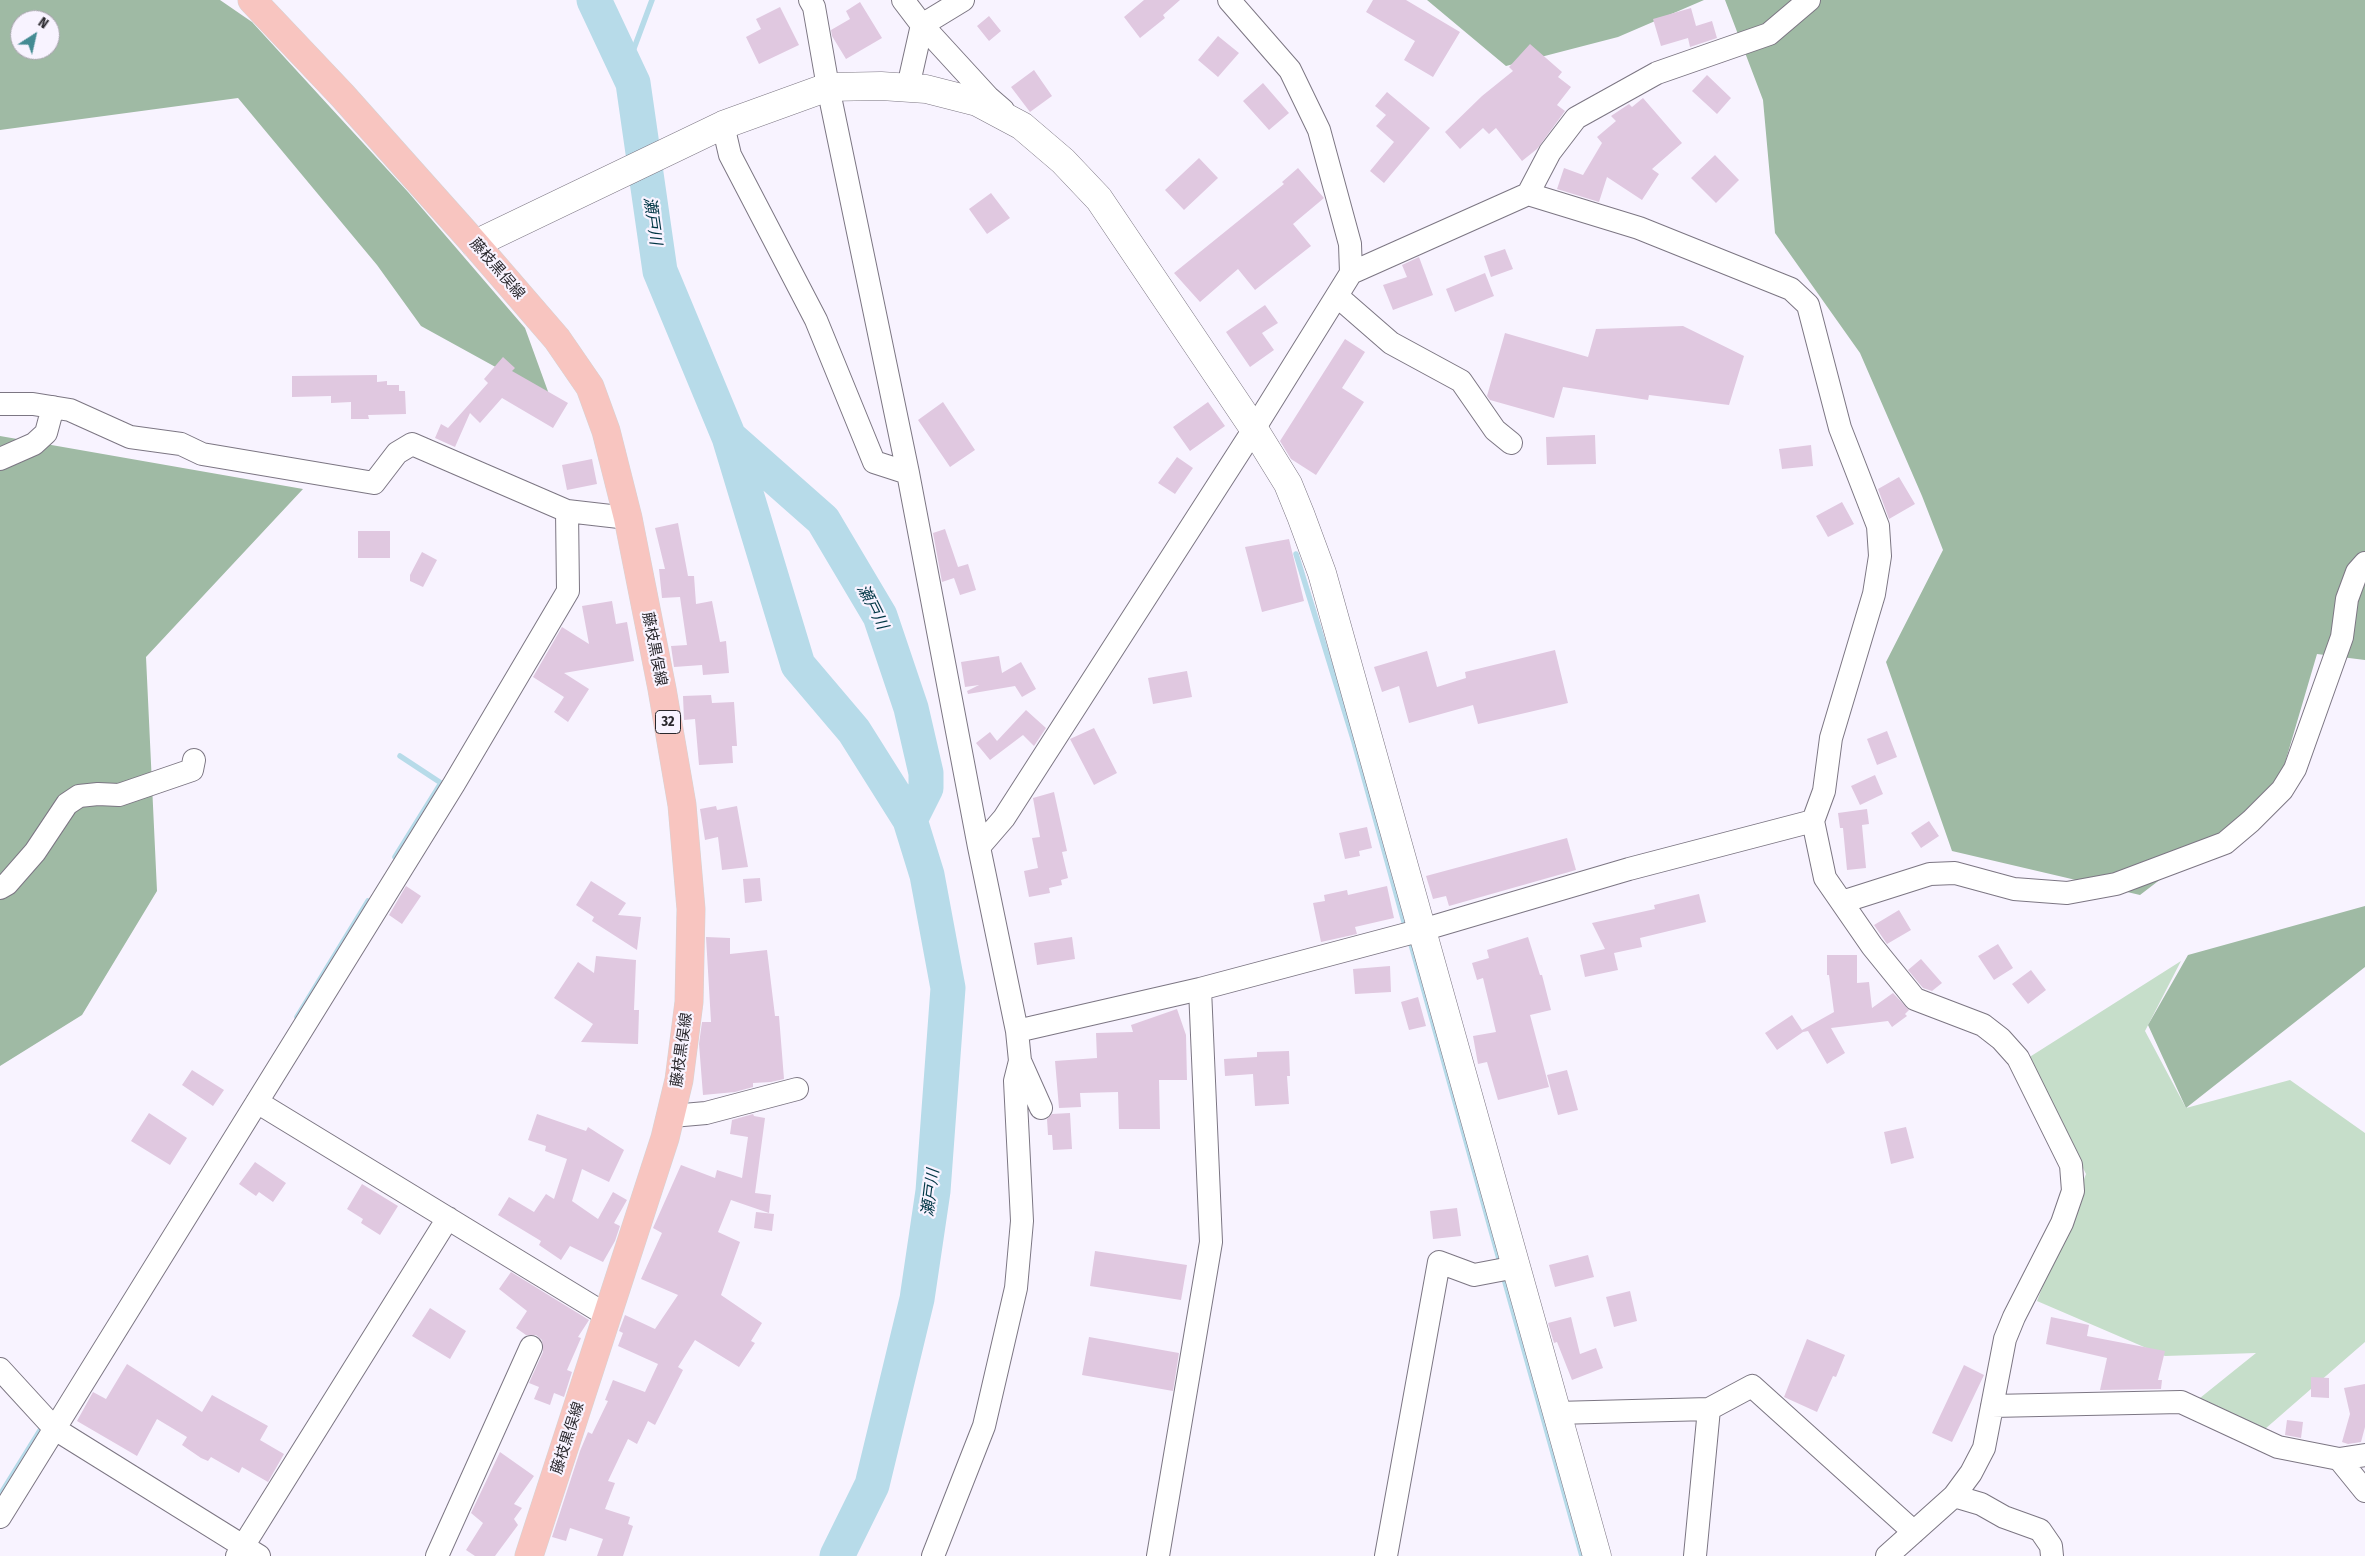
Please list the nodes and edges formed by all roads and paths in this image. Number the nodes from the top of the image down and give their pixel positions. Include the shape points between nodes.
1 (252, 0) edge
2 (810, 0) edge
3 (903, 0) edge
4 (963, 0) edge
5 (1229, 0) edge
6 (1809, 0) edge
7 (922, 25) junction
8 (828, 86) junction
9 (908, 87) junction
10 (723, 125) junction
11 (1022, 126) junction
12 (1528, 194) junction
13 (476, 244) junction
14 (1351, 273) junction
15 (1338, 296) junction
16 (0, 404) edge
17 (53, 407) junction
18 (1254, 429) junction
19 (1511, 443) dead end
20 (0, 459) edge
21 (908, 472) junction
22 (567, 511) junction
23 (628, 518) junction
24 (2365, 563) edge
25 (194, 760) dead end
26 (1813, 821) junction
27 (979, 847) junction
28 (0, 888) edge
29 (1842, 902) junction
30 (1422, 930) junction
31 (1200, 989) junction
32 (1017, 1031) junction
33 (1020, 1061) junction
34 (797, 1089) dead end
35 (257, 1102) junction
36 (1041, 1108) dead end
37 (672, 1116) junction
38 (448, 1218) junction
39 (1516, 1267) junction
40 (608, 1316) junction
41 (531, 1347) dead end
42 (0, 1369) edge
43 (1992, 1406) junction
44 (1709, 1409) junction
45 (1556, 1413) junction
46 (55, 1429) junction
47 (2365, 1454) edge
48 (2339, 1459) junction
49 (2365, 1491) edge
50 (1954, 1496) junction
51 (0, 1517) edge
52 (1914, 1532) junction
53 (246, 1553) edge
54 (437, 1556) edge
55 (530, 1556) edge
56 (933, 1556) edge
57 (1158, 1556) edge
58 (1386, 1556) edge
59 (1597, 1556) edge
60 (1695, 1556) edge
61 (1887, 1556) edge
62 (2052, 1556) edge

1 - 13 main road, 藤枝黒俣線 / 32
2 - 8 street
3 - 7 street
4 - 7 street
5 - 14 street via 1290,70 1319,130 1350,244
6 - 12 street via 1769,34 1657,72 1576,118 1550,152
7 - 9 street
7 - 11 street via 988,97
8 - 9 street
8 - 10 street
8 - 21 street
9 - 11 street via 977,102
10 - 13 street
10 - 21 street via 730,155 816,320 874,462
11 - 18 street via 1063,161 1099,199
12 - 14 street
12 - 26 street via 1639,228 1791,289 1808,305 1840,428 1878,526 1880,556 1874,594 1831,738 1824,791
13 - 23 main road, 藤枝黒俣線 / 32 via 558,339 590,387 606,431
14 - 15 street
15 - 18 street
15 - 19 street via 1391,343 1461,381 1495,430
16 - 17 street
17 - 20 street via 46,432 34,444
17 - 22 street via 70,410 130,437 181,444 202,454 374,483 397,453 412,444
18 - 27 street via 1004,818
18 - 30 street via 1288,484 1322,573
21 - 27 street
22 - 23 street
22 - 35 street via 568,591 454,784
23 - 37 main road, 藤枝黒俣線 / 32 via 682,804 691,909 688,1002
24 - 29 street via 2357,572 2347,599 2342,637 2295,769 2282,790 2225,843 2116,884 2067,893 2014,889 1955,873 1930,874
25 - 28 street via 192,770 119,795 79,796 68,804 8,884
26 - 29 street via 1825,878
26 - 30 street via 1629,869
27 - 32 street
29 - 43 street via 1915,999 1983,1025 2018,1058 2071,1165 2073,1190 2062,1223 2005,1339
30 - 31 street
30 - 39 street
31 - 32 street
31 - 57 street via 1211,1242
32 - 33 street
33 - 36 street
33 - 56 street via 1015,1081 1022,1221 1016,1288 984,1426
34 - 37 street via 706,1113
35 - 38 street
35 - 46 street
37 - 40 main road, 藤枝黒俣線 / 32
38 - 40 street
38 - 53 street
39 - 45 street
39 - 58 street via 1474,1275 1439,1262
40 - 55 main road, 藤枝黒俣線 / 32
41 - 54 street
42 - 46 street
43 - 48 street via 2181,1402 2278,1447
43 - 50 street via 1984,1448
44 - 45 street
44 - 52 street via 1752,1386
44 - 60 street
45 - 59 street
46 - 51 street
46 - 53 street
47 - 48 street
48 - 49 street
50 - 52 street
50 - 62 street via 2040,1530 2051,1546
52 - 61 street

